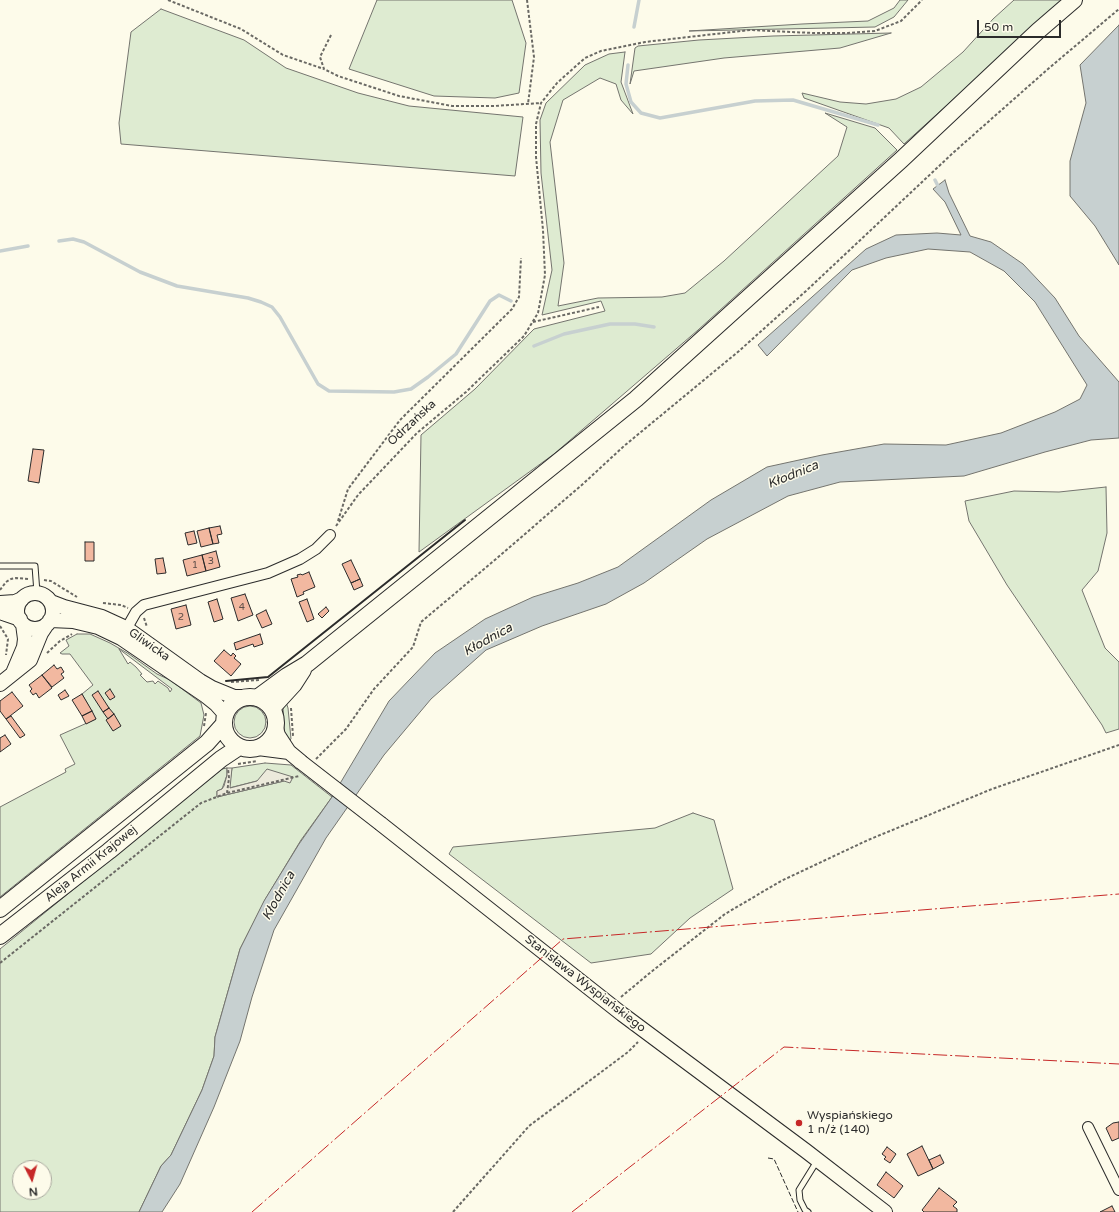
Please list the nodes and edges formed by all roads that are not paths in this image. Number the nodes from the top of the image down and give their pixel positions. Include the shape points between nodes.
1 (1074, 0) edge
2 (330, 534) road end
3 (0, 566) edge
4 (37, 586) junction
5 (22, 599) junction
6 (51, 602) junction
7 (0, 603) edge
8 (0, 612) edge
9 (22, 622) junction
10 (48, 622) junction
11 (124, 633) junction
12 (307, 664) junction
13 (13, 673) junction
14 (0, 684) edge
15 (250, 698) junction
16 (272, 708) junction
17 (224, 720) junction
18 (276, 728) junction
19 (240, 747) junction
20 (289, 752) junction
21 (260, 755) junction
22 (0, 909) edge
23 (0, 936) edge
24 (1088, 1127) dead end
25 (818, 1160) junction
26 (1119, 1190) edge
27 (808, 1212) edge
28 (885, 1212) edge

1 - 12 main road via 895,166 636,399
2 - 11 street via 316,549 268,573 144,605 136,612
3 - 4 lane via 35,566
4 - 5 main road
4 - 6 main road
5 - 7 main road
5 - 9 main road via 18,609
6 - 10 main road via 53,614
6 - 11 main road, Gliwicka via 102,617
8 - 9 main road
9 - 10 main road via 32,628
9 - 13 main road via 24,647
10 - 11 main road, Gliwicka via 72,620
10 - 13 main road via 30,660
11 - 15 main road, Gliwicka via 212,688 234,696
11 - 17 main road, Gliwicka via 216,704
12 - 15 main road
12 - 16 main road via 294,684
13 - 14 main road
15 - 16 main road via 266,702
15 - 17 main road via 234,701 228,707
16 - 18 main road
17 - 19 main road via 228,738
17 - 22 main road, Aleja Armii Krajowej via 207,743
18 - 20 main road, Stanisława Wyspiańskiego
18 - 21 main road
19 - 21 main road
19 - 23 main road, Aleja Armii Krajowej via 180,791
20 - 21 main road
20 - 25 main road, Stanisława Wyspiańskiego, bridge via 647,1032
24 - 26 street
25 - 27 lane via 799,1190 800,1200
25 - 28 main road, Stanisława Wyspiańskiego

